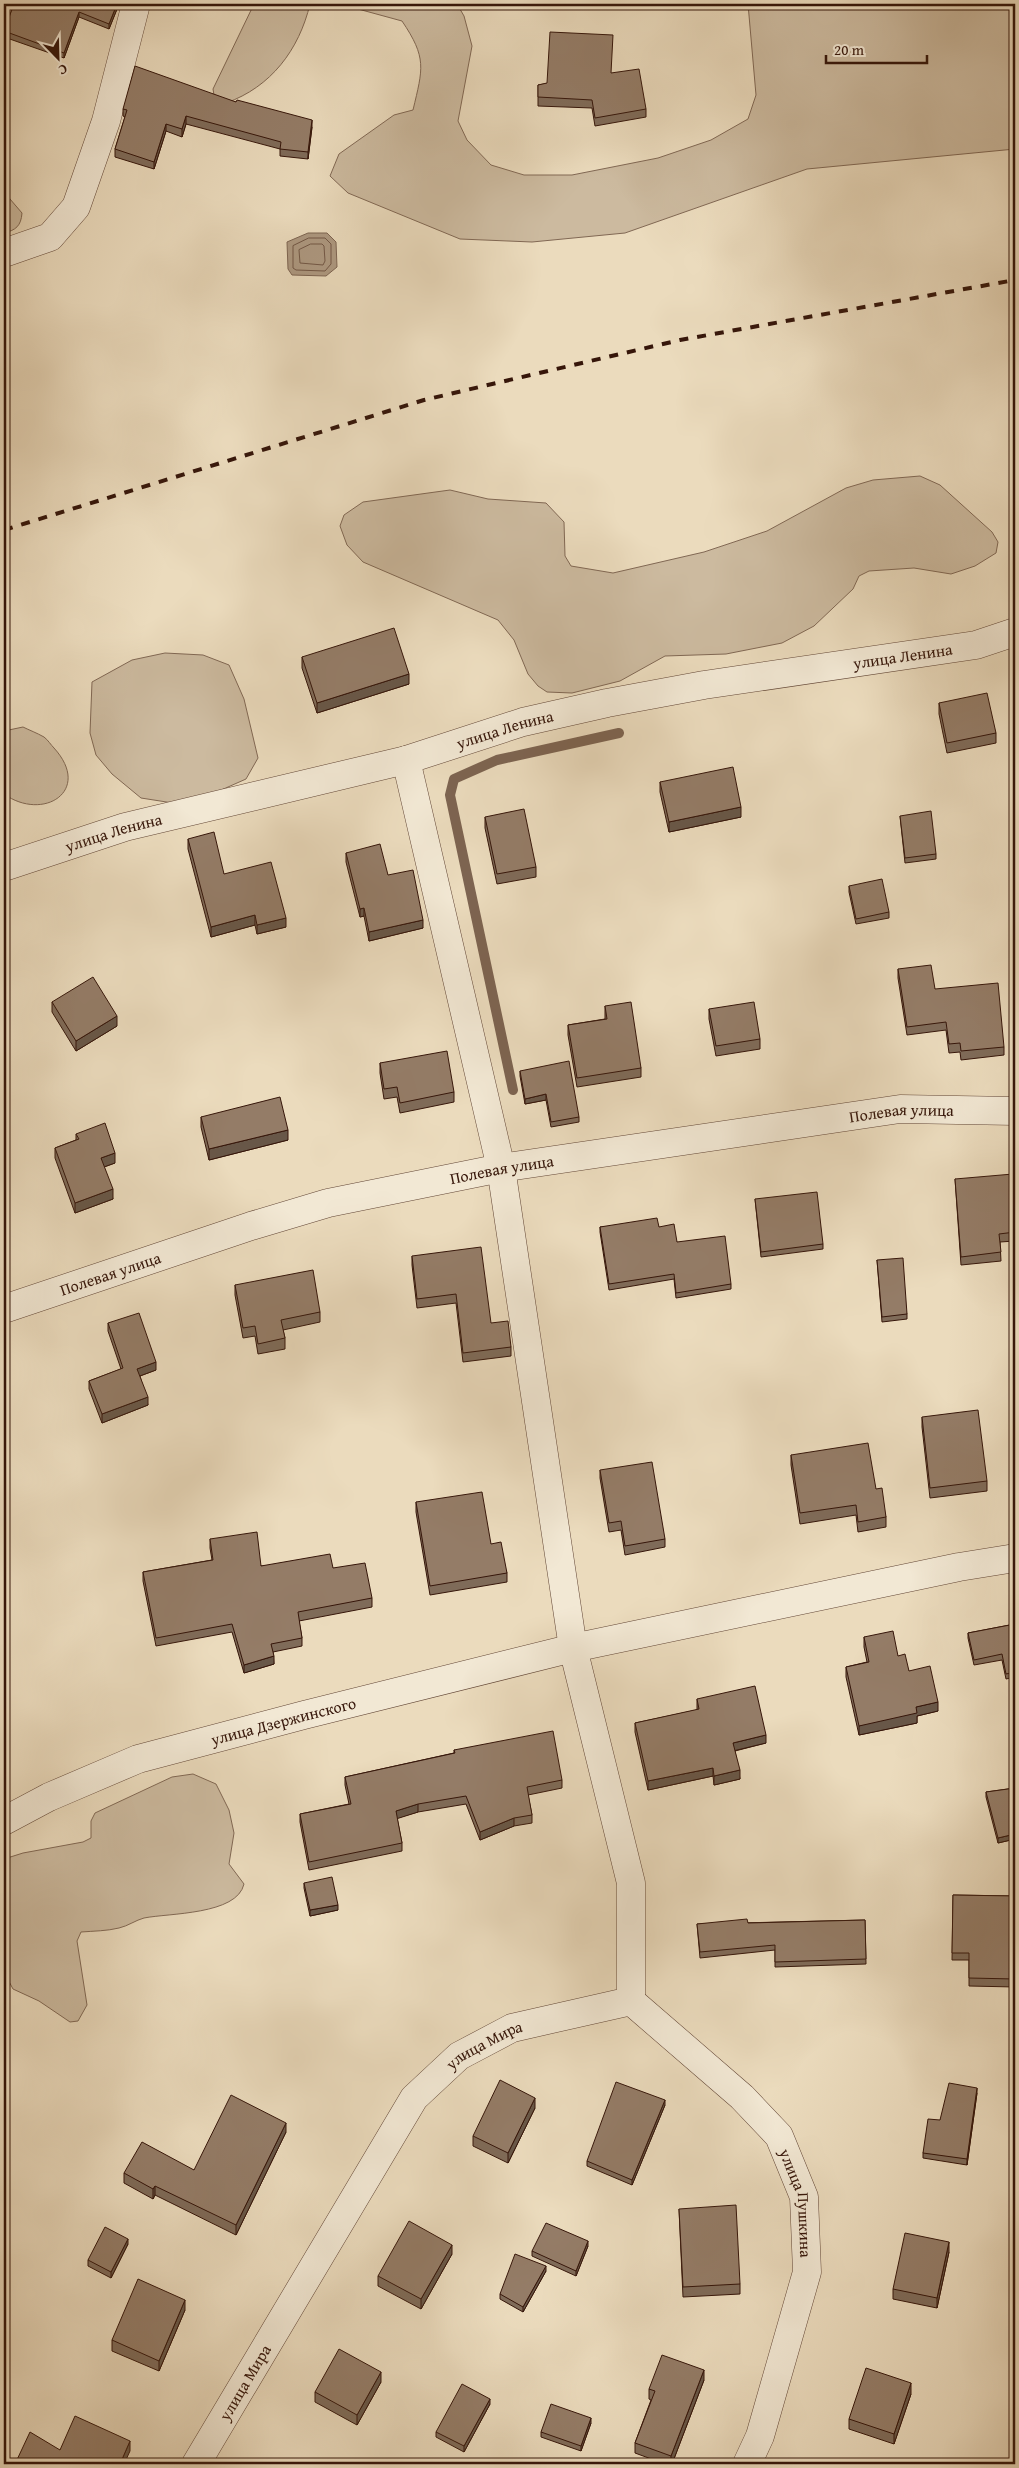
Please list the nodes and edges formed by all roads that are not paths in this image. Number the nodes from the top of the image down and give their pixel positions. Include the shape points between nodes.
1 (136, 4) edge
2 (4, 253) edge
3 (1015, 632) edge
4 (406, 760) junction
5 (4, 867) edge
6 (1015, 1110) edge
7 (501, 1168) junction
8 (4, 1309) edge
9 (1015, 1558) edge
10 (573, 1648) junction
11 (4, 1821) edge
12 (631, 2001) junction
13 (196, 2464) edge
14 (747, 2464) edge

1 - 2 street via 106,121 76,207 50,237
3 - 4 street, улица Ленина via 976,645 704,685 607,703 523,722
4 - 5 street, улица Ленина via 126,827
4 - 7 street
6 - 7 street, Полевая улица via 900,1109
7 - 8 street, Полевая улица via 328,1203
7 - 10 street
9 - 10 street, улица Дзержинского
10 - 11 street, улица Дзержинского via 138,1759 49,1797
10 - 12 street via 631,1883
12 - 13 street, улица Мира via 512,2028 459,2056 414,2098
12 - 14 street, улица Пушкина via 742,2097 779,2136 804,2197 807,2272 760,2436

